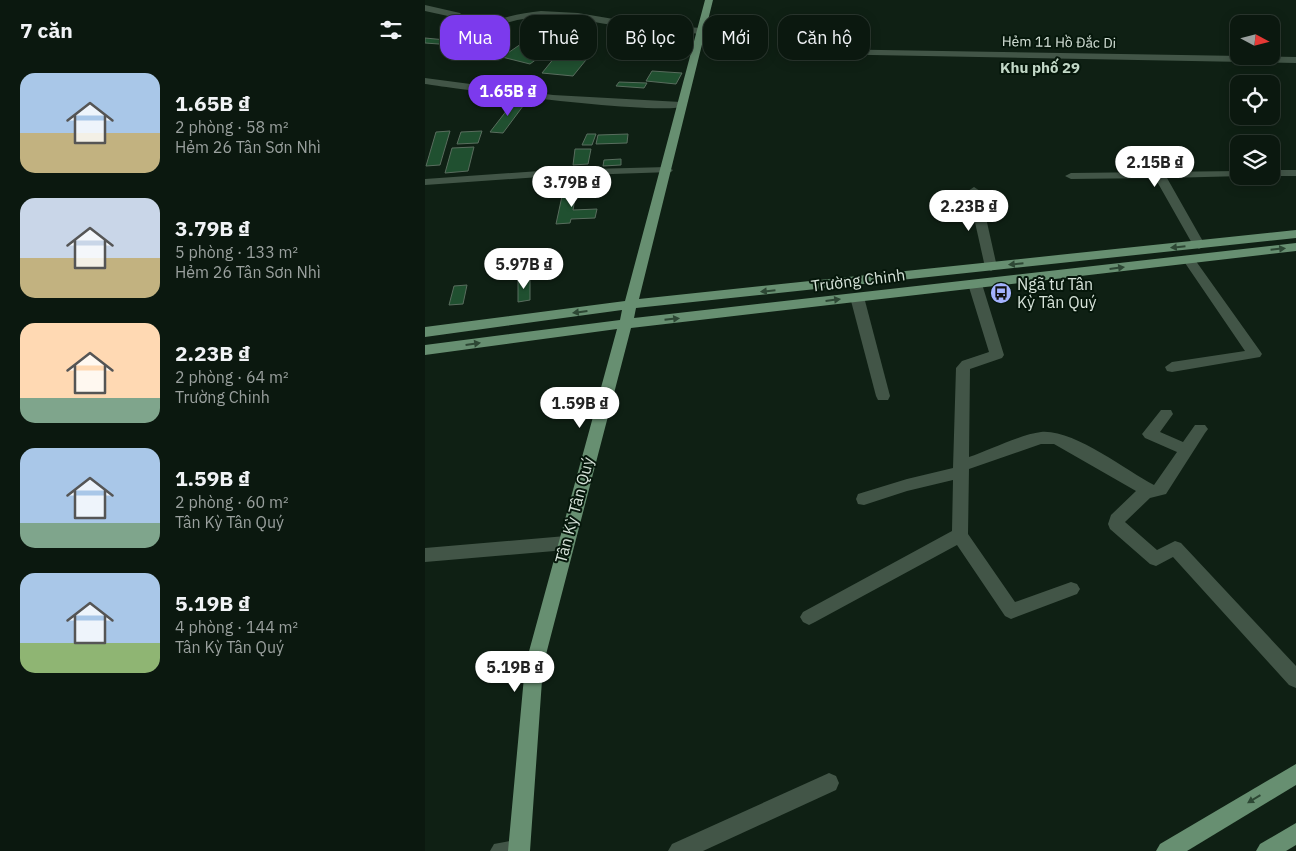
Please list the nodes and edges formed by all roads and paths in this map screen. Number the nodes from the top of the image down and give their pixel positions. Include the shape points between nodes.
1 (709, 0) edge
2 (425, 8) edge
3 (457, 15) dead end
4 (510, 16) edge
5 (701, 31) junction
6 (870, 53) edge
7 (1296, 60) edge
8 (425, 81) edge
9 (681, 105) junction
10 (667, 170) junction
11 (1280, 173) edge
12 (1296, 173) edge
13 (1230, 174) edge
14 (1159, 175) junction
15 (1071, 176) dead end
16 (425, 182) edge
17 (974, 191) dead end
18 (1296, 234) edge
19 (1199, 245) junction
20 (1296, 247) edge
21 (1189, 260) junction
22 (991, 267) junction
23 (975, 284) junction
24 (857, 297) junction
25 (628, 305) junction
26 (623, 324) junction
27 (425, 332) edge
28 (425, 350) edge
29 (1173, 367) dead end
30 (883, 396) dead end
31 (1166, 414) dead end
32 (1200, 429) dead end
33 (1187, 450) junction
34 (961, 469) junction
35 (1150, 490) junction
36 (864, 499) dead end
37 (960, 535) junction
38 (566, 543) junction
39 (425, 555) edge
40 (1071, 589) dead end
41 (809, 617) dead end
42 (1296, 679) edge
43 (1296, 774) edge
44 (829, 783) dead end
45 (1296, 833) edge
46 (513, 850) edge
47 (679, 851) edge
48 (1167, 851) edge
49 (1267, 851) edge

1 - 5 main road, Tân Kỳ Tân Quý
2 - 3 street
4 - 5 street via 535,10 563,12 637,26
5 - 9 main road, Tân Kỳ Tân Quý
6 - 7 street, Hẻm 11 Hồ Đắc Di
8 - 9 street via 495,93 594,103
9 - 10 main road, Tân Kỳ Tân Quý
10 - 16 street via 554,173
10 - 25 main road, Tân Kỳ Tân Quý
11 - 12 street
13 - 14 street
14 - 15 street
14 - 19 street
17 - 22 street
18 - 19 main road, Trường Chinh
19 -> 22 main road, Trường Chinh
21 -> 20 main road, Trường Chinh
23 -> 21 main road, Trường Chinh
21 - 29 street via 1255,354
22 -> 25 main road, Trường Chinh
23 - 24 main road, Trường Chinh
23 - 34 street via 997,355 963,368
26 -> 24 main road, Trường Chinh
24 - 30 street
25 - 26 main road, Tân Kỳ Tân Quý
25 -> 27 main road, Trường Chinh
28 -> 26 main road, Trường Chinh
26 - 38 main road, Tân Kỳ Tân Quý
31 - 33 street via 1150,434
32 - 33 street
33 - 35 street via 1160,490
34 - 35 street via 1040,438 1054,438 1067,442
34 - 36 street
34 - 37 street
35 - 42 street via 1116,524 1156,559 1175,548
37 - 40 street via 1011,611
37 - 41 street
38 - 39 street
38 - 46 main road, Tân Kỳ Tân Quý via 534,666
43 -> 48 main road
44 - 47 street
45 - 49 main road

